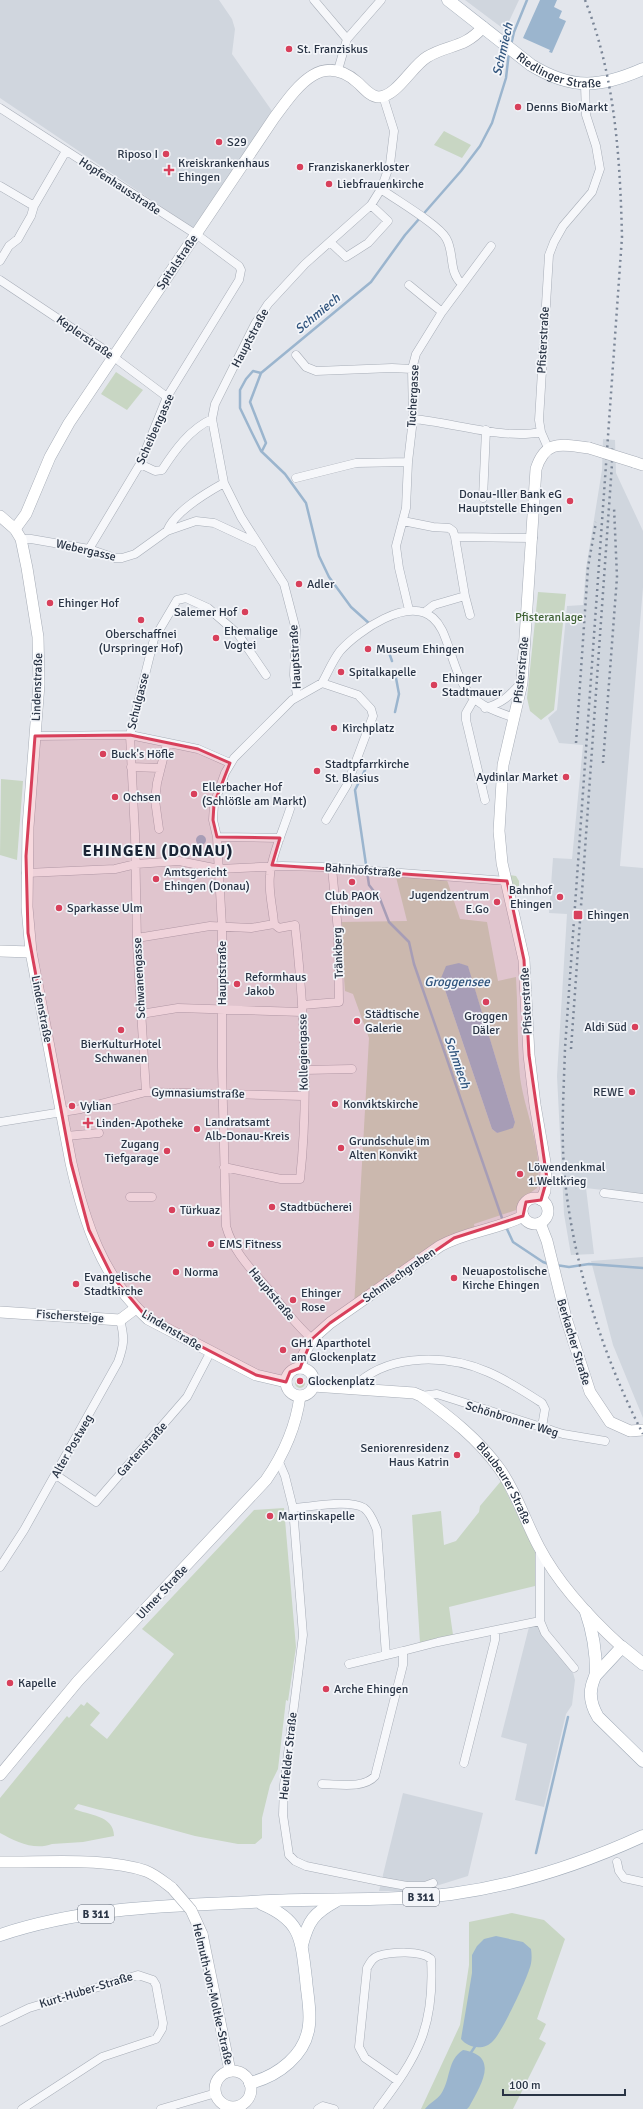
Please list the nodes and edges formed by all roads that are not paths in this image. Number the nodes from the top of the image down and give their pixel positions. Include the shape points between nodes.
1 (314, 0) edge
2 (381, 0) edge
3 (448, 0) edge
4 (483, 28) junction
5 (347, 39) junction
6 (338, 70) junction
7 (642, 70) edge
8 (586, 84) junction
9 (383, 96) junction
10 (0, 108) edge
11 (66, 151) junction
12 (0, 186) edge
13 (381, 189) junction
14 (371, 205) junction
15 (34, 206) junction
16 (196, 234) junction
17 (330, 242) junction
18 (490, 246) dead end
19 (0, 261) edge
20 (239, 266) joint
21 (0, 280) edge
22 (462, 284) junction
23 (409, 285) dead end
24 (442, 312) junction
25 (296, 355) dead end
26 (114, 356) junction
27 (412, 369) junction
28 (167, 396) junction
29 (212, 419) junction
30 (413, 419) junction
31 (486, 430) junction
32 (540, 432) junction
33 (548, 448) junction
34 (408, 462) junction
35 (638, 463) edge
36 (140, 464) junction
37 (296, 478) dead end
38 (224, 483) junction
39 (483, 498) dead end
40 (0, 516) edge
41 (403, 520) junction
42 (15, 528) junction
43 (167, 531) junction
44 (455, 537) junction
45 (532, 538) junction
46 (21, 539) junction
47 (257, 543) junction
48 (89, 549) junction
49 (465, 596) junction
50 (409, 610) junction
51 (425, 612) junction
52 (470, 615) dead end
53 (266, 674) dead end
54 (322, 683) junction
55 (522, 683) junction
56 (297, 696) junction
57 (474, 699) junction
58 (486, 708) junction
59 (515, 718) junction
60 (130, 735) junction
61 (35, 736) junction
62 (166, 743) junction
63 (230, 763) junction
64 (131, 767) junction
65 (160, 768) junction
66 (485, 800) dead end
67 (290, 809) dead end
68 (326, 820) dead end
69 (159, 829) dead end
70 (135, 834) joint
71 (217, 837) junction
72 (280, 838) junction
73 (136, 864) junction
74 (272, 866) junction
75 (332, 868) junction
76 (220, 869) junction
77 (26, 873) junction
78 (507, 881) junction
79 (274, 924) junction
80 (222, 927) junction
81 (137, 938) junction
82 (0, 951) edge
83 (32, 952) junction
84 (302, 1008) junction
85 (222, 1009) junction
86 (141, 1014) junction
87 (352, 1069) dead end
88 (304, 1070) junction
89 (146, 1092) junction
90 (223, 1093) junction
91 (303, 1096) junction
92 (62, 1111) junction
93 (0, 1122) edge
94 (99, 1133) dead end
95 (66, 1136) junction
96 (224, 1167) junction
97 (604, 1193) dead end
98 (152, 1196) dead end
99 (130, 1197) dead end
100 (643, 1198) edge
101 (541, 1200) junction
102 (518, 1218) junction
103 (540, 1223) junction
104 (136, 1308) junction
105 (0, 1312) edge
106 (120, 1320) junction
107 (312, 1339) junction
108 (210, 1353) junction
109 (300, 1368) junction
110 (286, 1382) junction
111 (313, 1386) junction
112 (358, 1388) junction
113 (300, 1396) junction
114 (421, 1396) junction
115 (551, 1430) junction
116 (643, 1430) edge
117 (605, 1441) dead end
118 (279, 1462) junction
119 (56, 1475) junction
120 (293, 1508) junction
121 (540, 1549) junction
122 (0, 1567) edge
123 (586, 1612) junction
124 (540, 1621) junction
125 (495, 1631) junction
126 (622, 1648) junction
127 (403, 1651) junction
128 (386, 1655) junction
129 (349, 1664) dead end
130 (643, 1664) edge
131 (574, 1668) dead end
132 (596, 1675) junction
133 (643, 1760) edge
134 (464, 1763) dead end
135 (0, 1775) edge
136 (322, 1784) dead end
137 (643, 1836) edge
138 (0, 1862) edge
139 (617, 1862) dead end
140 (643, 1882) edge
141 (433, 1883) dead end
142 (339, 1899) junction
143 (259, 1902) junction
144 (0, 1935) edge
145 (302, 1945) junction
146 (0, 2022) edge
147 (230, 2071) junction
148 (398, 2080) junction
149 (250, 2084) junction
150 (216, 2093) junction
151 (240, 2107) edge
152 (22, 2109) edge
153 (161, 2109) edge
154 (318, 2109) edge
155 (334, 2109) edge
156 (378, 2109) edge

1 - 5 street
2 - 5 street
3 - 4 main road, Riedlinger Straße
4 - 8 main road, Riedlinger Straße via 544,73 564,81
4 - 9 street via 470,40 427,57 394,90
5 - 6 street
6 - 9 street via 369,93 377,97
6 - 16 street, Spitalstraße via 317,73 296,90 274,118
7 - 8 main road, Riedlinger Straße via 599,84
8 - 32 street, Pfisterstraße via 586,115 600,169 592,192 563,226 549,255
9 - 13 street, Hauptstraße via 394,130 390,164
10 - 11 street, Hopfenhausstraße
11 - 15 street
11 - 16 street, Hopfenhausstraße
12 - 15 street
13 - 14 street, Hauptstraße
13 - 22 street via 440,230 446,237 450,246 454,274
14 - 17 street, Hauptstraße
14 - 17 street via 388,221 368,243 346,257
15 - 19 street via 18,239 9,246
16 - 20 street, Hopfenhausstraße
16 - 26 street, Spitalstraße
17 - 29 street, Hauptstraße via 305,264 268,304 255,324 215,404
18 - 22 street, Tuchergasse
20 - 28 street, Scheibengasse via 242,274 239,280
21 - 26 street, Keplerstraße
22 - 24 street, Tuchergasse
23 - 24 street
24 - 27 street, Tuchergasse via 416,354
25 - 27 street via 306,367 316,371
26 - 28 street, Keplerstraße
26 - 42 street, Spitalstraße via 58,441 26,514
27 - 30 street, Tuchergasse
28 - 36 street, Scheibengasse
29 - 36 street via 199,425 175,451 162,470 155,471
29 - 38 street, Hauptstraße
30 - 31 street
30 - 34 street, Tuchergasse
31 - 32 street via 531,434
31 - 39 street
32 - 33 street, Pfisterstraße
33 - 35 street, bridge via 564,445 589,448
33 - 45 street, Pfisterstraße via 536,469
34 - 37 street via 356,463
34 - 41 street, Tuchergasse
36 - 48 street, Scheibengasse
38 - 43 street, Webergasse via 200,497 170,524
38 - 47 street, Hauptstraße
40 - 42 street
41 - 44 street via 449,528
41 - 50 street, Tuchergasse via 396,546
42 - 46 street, Lindenstraße
43 - 47 street, Webergasse via 184,524 205,521 228,528
43 - 48 street, Webergasse via 135,554 122,558
44 - 45 street
44 - 49 street
45 - 55 street, Pfisterstraße
46 - 48 street, Webergasse
46 - 61 street, Lindenstraße via 38,637 39,678
47 - 56 street, Hauptstraße via 277,571 290,604 296,630 294,675
49 - 51 street via 434,606
49 - 52 street
50 - 51 street
50 - 54 street via 379,622 352,640 339,652
51 - 57 street via 439,624 465,690
53 - 60 street, Schulgasse via 238,634 208,608 186,598 177,600 154,639
54 - 56 street
54 - 68 street via 358,695 371,709 373,716 347,785
55 - 58 street via 499,704
55 - 59 street, Pfisterstraße
56 - 63 street, Hauptstraße
57 - 58 street
57 - 66 street via 466,713 466,720
58 - 59 street
59 - 78 street, Pfisterstraße via 501,784 499,832
60 - 61 street
60 - 62 street
60 - 64 street, Schulgasse
61 - 77 street, Lindenstraße
62 - 63 street via 198,749
62 - 65 street
63 - 71 street, Hauptstraße via 214,804 213,820
64 - 65 street
64 - 70 street, Schulgasse
65 - 69 street via 155,800
67 - 72 street
70 - 73 street, Schwanengasse
71 - 72 street
71 - 76 street, Hauptstraße
72 - 74 street
73 - 76 street, Bahnhofstraße via 179,861
73 - 77 street, Bahnhofstraße via 115,869
73 - 81 street, Schwanengasse
74 - 75 street, Bahnhofstraße
74 - 76 street, Bahnhofstraße
74 - 79 street via 270,897
75 - 78 street, Bahnhofstraße
75 - 84 street, Tränkberg via 338,931 339,1002
76 - 80 street, Hauptstraße
77 - 83 street, Lindenstraße via 26,907
78 - 101 street, Pfisterstraße via 524,960 529,1055 546,1168 545,1191
79 - 80 street via 250,928
79 - 84 street, Kollegiengasse via 280,928 295,925
80 - 81 street via 203,926
80 - 85 street, Hauptstraße
81 - 86 street, Schwanengasse
82 - 83 street
83 - 92 street, Lindenstraße
84 - 85 street via 230,1011
84 - 88 street, Kollegiengasse
85 - 86 street via 178,1008
85 - 90 street, Hauptstraße
86 - 89 street, Schwanengasse
87 - 88 street
88 - 91 street, Kollegiengasse
89 - 90 street, Gymnasiumstraße
89 - 92 street, Gymnasiumstraße via 106,1104
90 - 91 street, Gymnasiumstraße
90 - 96 street, Hauptstraße
91 - 96 street, Kollegiengasse via 300,1179 281,1179
92 - 93 street, Gymnasiumstraße
92 - 95 street, Lindenstraße
94 - 95 street
95 - 104 street, Lindenstraße via 78,1195 90,1230 106,1266
96 - 107 street, Hauptstraße via 229,1236 248,1266
97 - 100 street
98 - 99 street
101 - 102 street via 534,1198 526,1202
101 - 103 street via 548,1210 546,1218
102 - 103 street via 531,1224
102 - 107 street, Schmiechgraben via 454,1238 440,1246 330,1323
103 - 116 street, Berkacher Straße via 566,1318 590,1392 610,1422 630,1431
104 - 106 street, Fischersteige
104 - 108 street, Lindenstraße via 153,1322
105 - 106 street, Fischersteige
106 - 119 street, Alter Postweg via 124,1347
107 - 109 street, Schmiechgraben
108 - 110 street, Lindenstraße via 256,1375
108 - 119 street, Gartenstraße via 187,1397 96,1502
109 - 110 street via 290,1372
109 - 111 street via 312,1376
110 - 113 street via 290,1392
111 - 112 street, Blaubeurer Straße
111 - 113 street via 308,1393
112 - 114 street, Blaubeurer Straße via 414,1393
112 - 115 street via 359,1382 367,1375 385,1366 423,1360 452,1362 488,1372 542,1403 545,1409 542,1427
113 - 118 street, Ulmer Straße via 291,1433
114 - 115 street, Schönbronner Weg via 437,1394
114 - 121 street, Blaubeurer Straße via 462,1427 498,1467
115 - 117 street, Schönbronner Weg
118 - 120 street, Heufelder Straße
118 - 135 street, Ulmer Straße via 266,1480 68,1692
119 - 122 street, Alter Postweg
120 - 128 street via 348,1504 365,1508 373,1518 377,1530
120 - 141 street, Heufelder Straße via 303,1635 284,1785 283,1815 289,1855 306,1866 386,1882 412,1886
121 - 123 street, Blaubeurer Straße
121 - 124 street
123 - 126 street, Blaubeurer Straße
123 - 132 main road via 594,1638
124 - 125 street
124 - 131 street via 545,1633
125 - 127 street
125 - 134 street via 495,1640
126 - 130 main road, Blaubeurer Straße
126 - 132 main road
127 - 128 street
127 - 136 street via 403,1665 375,1776 371,1781 364,1783
128 - 129 street
132 - 133 main road via 591,1687 593,1709 598,1717
137 - 142 main road, B 311 via 582,1862 503,1885 451,1894 406,1898
138 - 147 street, Helmuth-von-Moltke-Straße, bridge via 118,1865 148,1872 172,1888 191,1910 202,1934
139 - 140 street via 624,1878
142 - 143 main road, B 311
142 - 145 main road via 311,1919 305,1930
143 - 144 main road, B 311 via 142,1908 86,1915
143 - 145 main road via 289,1919
145 - 149 main road via 309,2011 306,2038 290,2062 275,2073
146 - 152 street, Kurt-Huber-Straße via 29,2008 138,1975 153,1980 156,1985 163,2023 156,2039 102,2057
147 - 149 street via 240,2072
147 - 150 street via 218,2079
148 - 148 street via 415,2055 429,2013 431,1959 417,1952 377,1956 368,1968 359,2047 365,2058
148 - 156 street
149 - 151 street via 249,2097
150 - 151 street via 220,2101 226,2105
150 - 153 street
154 - 155 street via 323,2106

